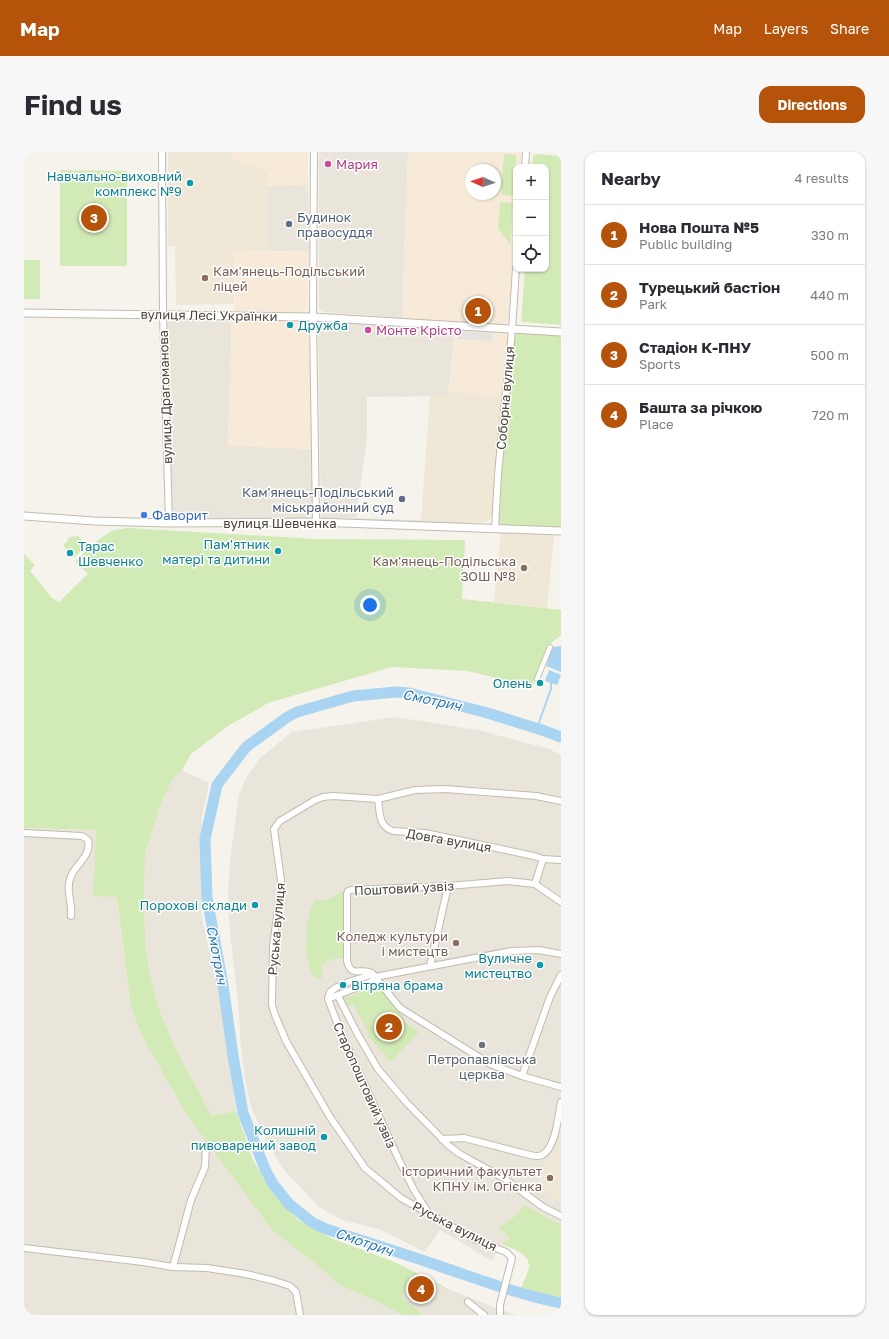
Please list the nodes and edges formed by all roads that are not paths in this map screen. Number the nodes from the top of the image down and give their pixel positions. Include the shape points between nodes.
1 (162, 152) edge
2 (314, 152) edge
3 (526, 152) edge
4 (525, 164) edge
5 (516, 272) edge
6 (24, 313) edge
7 (163, 314) junction
8 (313, 317) junction
9 (512, 330) junction
10 (561, 332) edge
11 (24, 516) edge
12 (316, 522) junction
13 (170, 523) junction
14 (495, 529) junction
15 (561, 532) edge
16 (550, 647) dead end
17 (537, 679) dead end
18 (378, 799) junction
19 (561, 801) edge
20 (24, 832) edge
21 (543, 859) junction
22 (561, 860) edge
23 (535, 884) junction
24 (448, 886) junction
25 (561, 902) edge
26 (71, 916) dead end
27 (561, 954) edge
28 (430, 966) junction
29 (561, 975) edge
30 (375, 977) junction
31 (348, 982) tunnel mouth
32 (337, 987) tunnel mouth
33 (338, 996) junction
34 (328, 999) junction
35 (522, 1076) junction
36 (561, 1087) edge
37 (561, 1102) edge
38 (442, 1139) junction
39 (206, 1145) dead end
40 (428, 1212) junction
41 (561, 1216) edge
42 (24, 1248) edge
43 (173, 1267) junction
44 (468, 1302) dead end
45 (300, 1315) edge
46 (484, 1315) edge
47 (500, 1315) edge

1 - 7 street, вулиця Драгоманова
2 - 8 street
3 - 4 street
5 - 9 street, Соборна вулиця
6 - 7 street, вулиця Лесі Українки
7 - 8 street, вулиця Лесі Українки
7 - 13 street, вулиця Драгоманова
8 - 9 street, вулиця Лесі Українки
8 - 12 street
9 - 10 street, вулиця Лесі Українки
9 - 14 street, Соборна вулиця
11 - 13 street, вулиця Шевченка
12 - 13 street, вулиця Шевченка
12 - 14 street, вулиця Шевченка
14 - 15 street, вулиця Шевченка
16 - 17 street
18 - 19 street, Руська вулиця via 415,790 445,788 536,796
18 - 21 street, Довга вулиця via 382,824 393,831 425,833
18 - 40 street, Руська вулиця via 323,797 280,821 274,829 281,888 273,946 272,1005 286,1041 315,1094 365,1168 401,1198
20 - 26 street via 82,836 88,840 86,855 74,870 69,882
21 - 22 street, Довга вулиця
21 - 23 street
23 - 24 street, Поштовий узвіз via 508,881
23 - 25 street, Поштовий узвіз
24 - 28 street
24 - 30 street, Поштовий узвіз via 348,891 349,968 355,972 370,972
27 - 28 street via 538,950 511,951
28 - 30 street
29 - 35 street via 550,997
30 - 31 street via 371,975
30 - 33 street via 373,981
30 - 35 street via 400,1008 490,1064
32 - 34 street via 330,992
33 - 34 street
33 - 38 street via 378,1069
34 - 40 street, Старопоштовий узвіз via 340,1033 399,1160
35 - 36 street
37 - 38 street via 553,1142 542,1155 530,1155 464,1138
38 - 41 street via 454,1150 505,1179 543,1207
39 - 43 street via 205,1167 191,1200
40 - 47 street, Руська вулиця via 476,1240 506,1252 512,1258 500,1305
42 - 43 street
43 - 45 street via 230,1271 286,1284 296,1292
44 - 46 street

